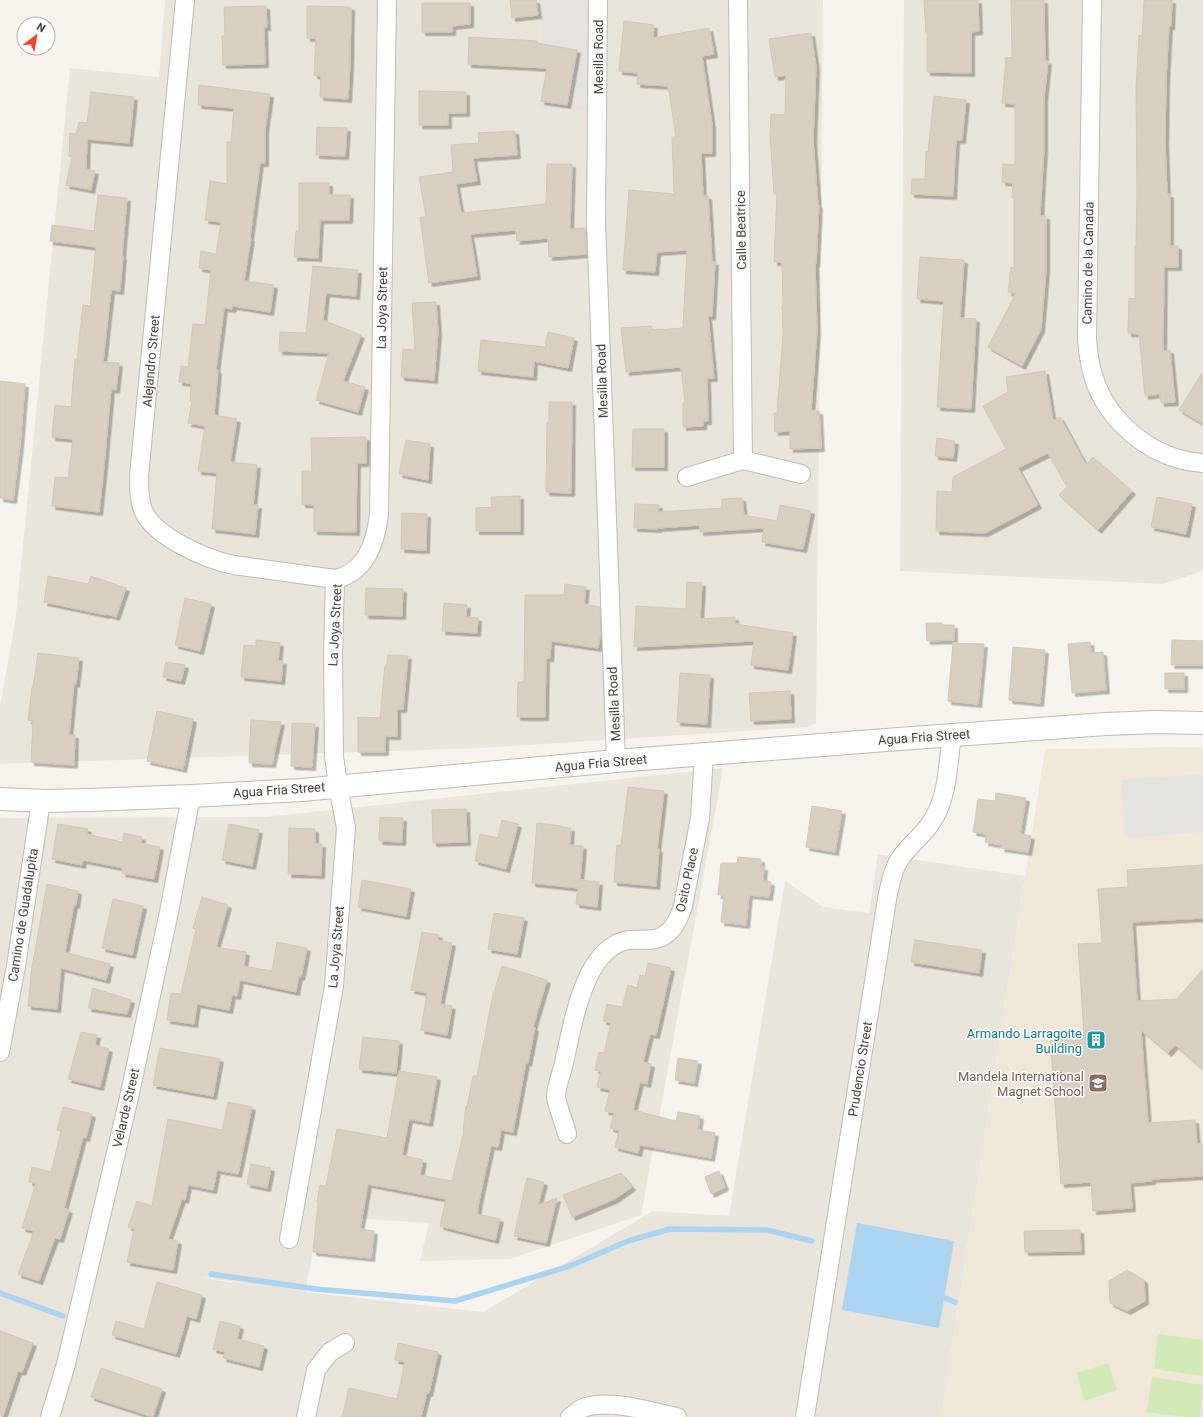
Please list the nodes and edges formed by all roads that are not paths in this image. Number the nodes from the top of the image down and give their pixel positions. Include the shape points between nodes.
1 (185, 0) edge
2 (387, 0) edge
3 (598, 0) edge
4 (738, 0) edge
5 (1092, 0) edge
6 (743, 460) junction
7 (1203, 463) edge
8 (801, 474) dead end
9 (687, 477) dead end
10 (335, 579) junction
11 (1203, 723) edge
12 (952, 735) junction
13 (704, 755) junction
14 (616, 761) junction
15 (338, 786) junction
16 (191, 796) junction
17 (0, 799) edge
18 (41, 800) junction
19 (0, 1052) edge
20 (567, 1134) dead end
21 (289, 1239) dead end
22 (345, 1343) dead end
23 (50, 1417) edge
24 (306, 1417) edge
25 (570, 1417) edge
26 (677, 1417) edge
27 (805, 1417) edge

1 - 10 street, Alejandro Street via 140,468 140,500 150,521 159,531 211,559 234,565
2 - 10 street, La Joya Street via 379,514 373,541 363,560 350,575
3 - 14 street, Mesilla Road via 596,222
4 - 6 street, Calle Beatrice
5 - 7 street, Camino de la Canada via 1087,338 1093,376 1110,409 1122,425 1136,437 1168,456
6 - 8 street
6 - 9 street
10 - 15 street, La Joya Street via 334,756
11 - 12 street, Agua Fria Street via 1106,724
12 - 13 street, Agua Fria Street
12 - 27 street, Prudencio Street via 943,797 938,811 924,833 897,863 888,893
13 - 14 street, Agua Fria Street
13 - 20 street, Osito Place via 700,818 679,918 663,936 619,942 600,958 586,981 577,1007 556,1096
14 - 15 street, Agua Fria Street
15 - 16 street, Agua Fria Street
15 - 21 street, La Joya Street via 346,828 334,986
16 - 18 street, Agua Fria Street
16 - 23 street, Velarde Street via 128,1102 66,1364
17 - 18 street, Agua Fria Street
18 - 19 street, Camino de Guadalupita
22 - 24 street via 330,1352 316,1370
25 - 26 street via 584,1407 598,1404 617,1405

